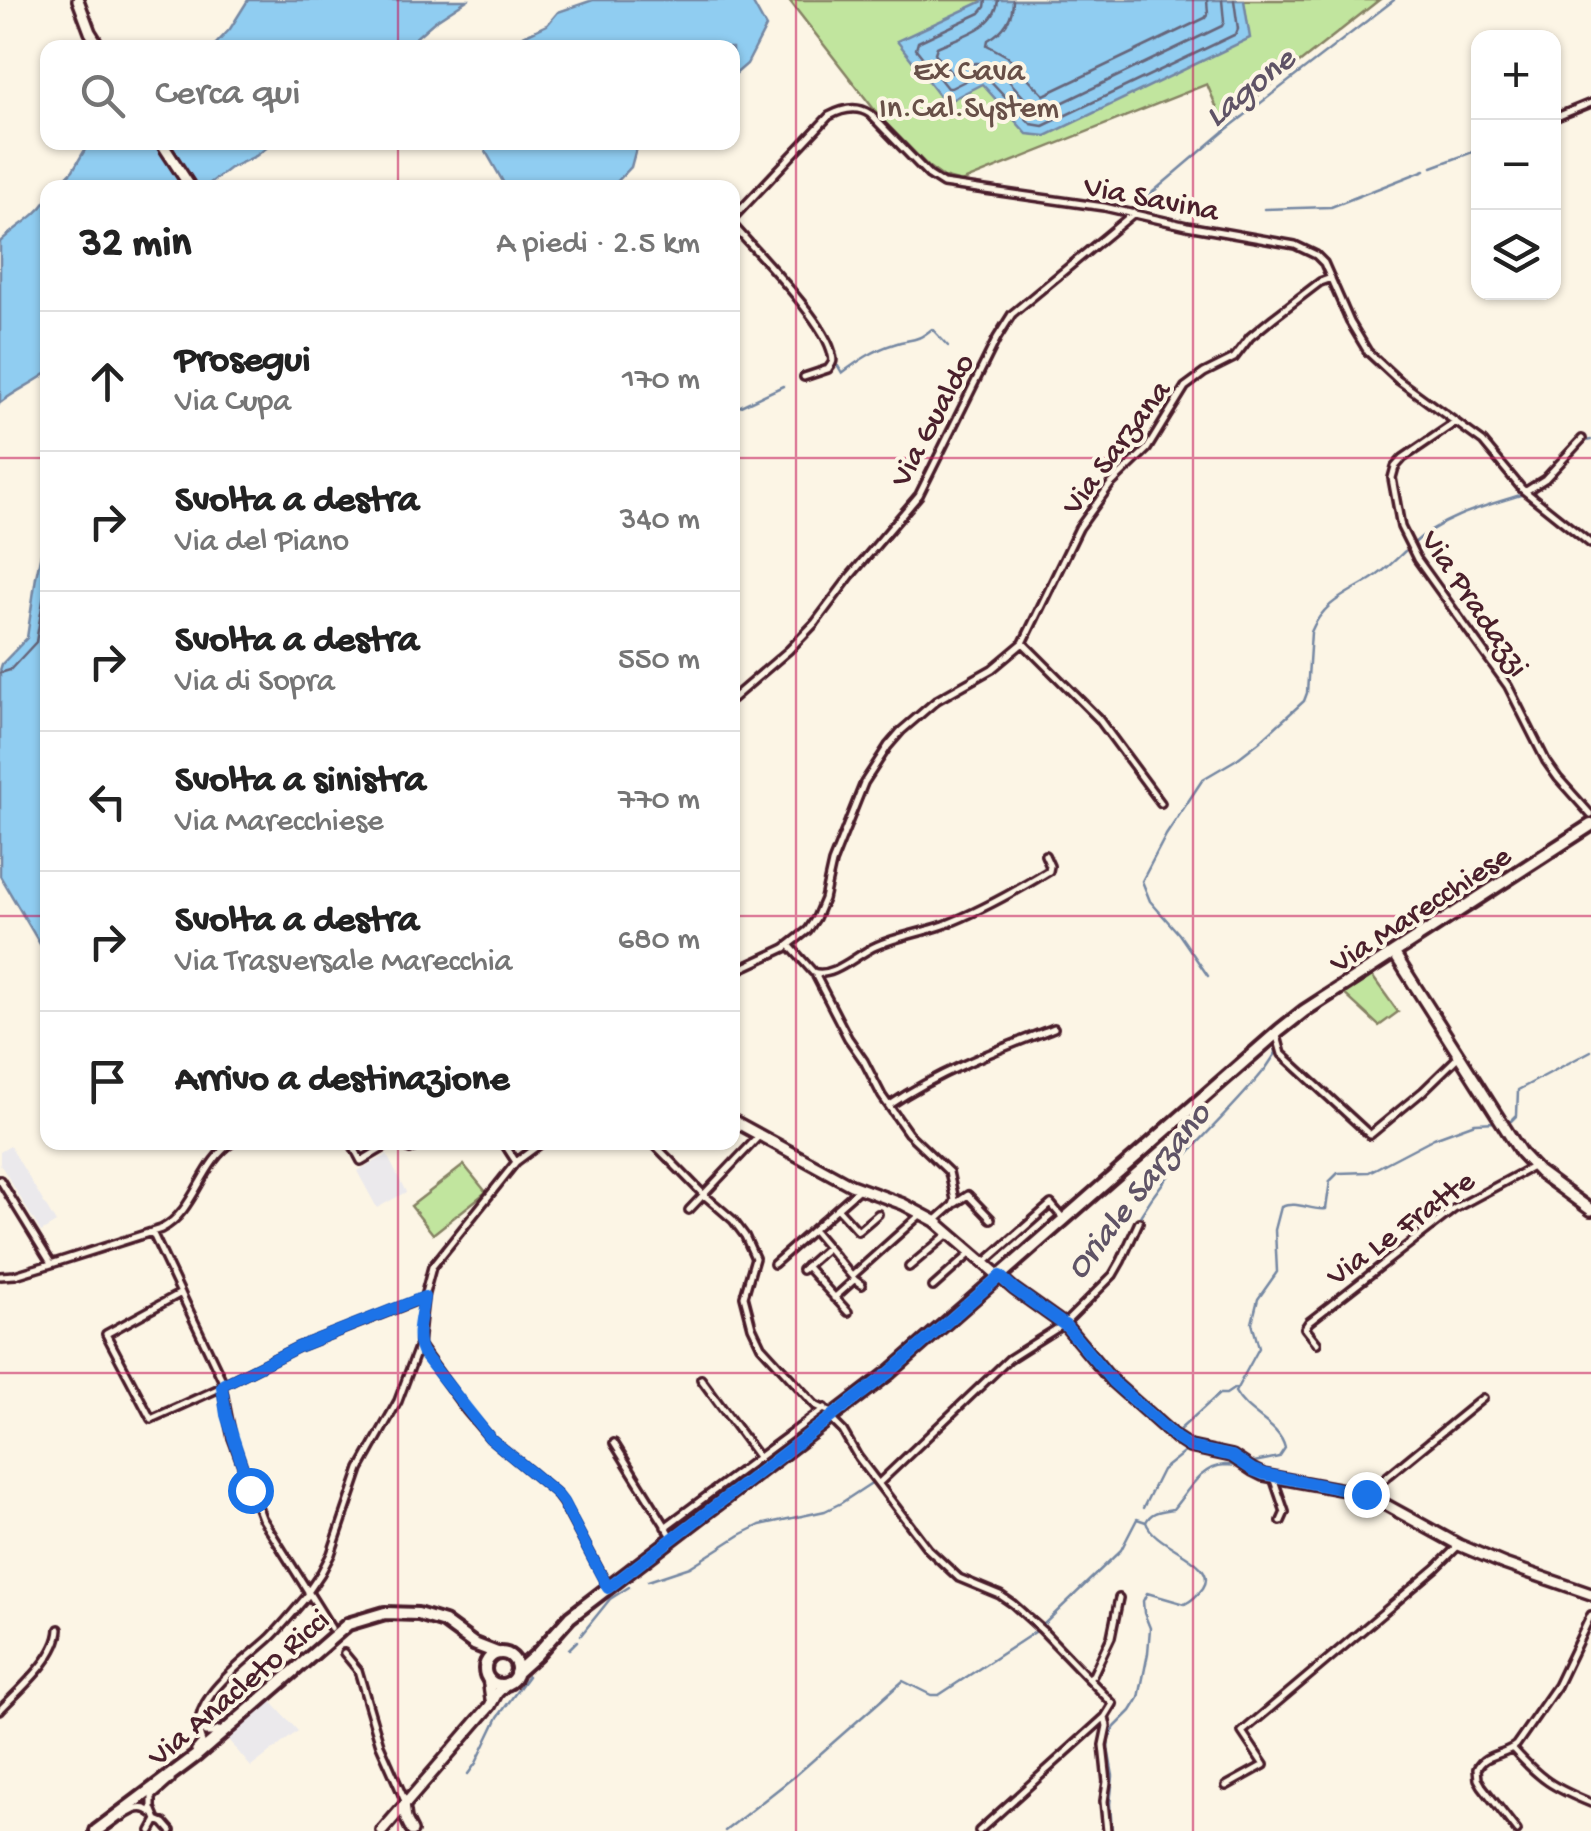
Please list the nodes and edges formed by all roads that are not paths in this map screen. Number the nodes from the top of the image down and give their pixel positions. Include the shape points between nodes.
1 (78, 0) edge
2 (95, 40) edge
3 (1591, 103) edge
4 (1561, 115) edge
5 (167, 150) edge
6 (185, 180) edge
7 (740, 213) edge
8 (1134, 213) junction
9 (740, 231) edge
10 (1331, 278) junction
11 (804, 377) dead end
12 (1456, 422) junction
13 (1582, 439) dead end
14 (1525, 492) junction
15 (1591, 544) edge
16 (1023, 643) junction
17 (740, 693) edge
18 (1161, 803) dead end
19 (1591, 815) edge
20 (1591, 825) edge
21 (1044, 855) dead end
22 (789, 945) junction
23 (1394, 954) junction
24 (740, 969) edge
25 (816, 974) junction
26 (1054, 1028) dead end
27 (1276, 1033) junction
28 (1459, 1056) junction
29 (890, 1106) junction
30 (740, 1124) edge
31 (760, 1135) junction
32 (224, 1150) edge
33 (355, 1150) edge
34 (379, 1150) edge
35 (508, 1150) edge
36 (532, 1150) edge
37 (660, 1150) edge
38 (516, 1162) junction
39 (1534, 1166) junction
40 (0, 1180) edge
41 (859, 1188) junction
42 (703, 1194) junction
43 (953, 1204) junction
44 (838, 1209) junction
45 (689, 1210) dead end
46 (1591, 1210) edge
47 (922, 1213) junction
48 (878, 1214) dead end
49 (992, 1219) dead end
50 (1064, 1219) junction
51 (935, 1221) junction
52 (1138, 1222) dead end
53 (813, 1230) junction
54 (152, 1232) junction
55 (949, 1232) junction
56 (827, 1248) junction
57 (971, 1252) junction
58 (51, 1264) junction
59 (774, 1264) dead end
60 (985, 1265) junction
61 (908, 1268) dead end
62 (0, 1276) edge
63 (1000, 1276) junction
64 (854, 1278) junction
65 (862, 1284) dead end
66 (933, 1286) dead end
67 (987, 1288) junction
68 (181, 1293) junction
69 (424, 1297) junction
70 (834, 1298) junction
71 (848, 1312) dead end
72 (1064, 1324) junction
73 (1317, 1343) dead end
74 (419, 1345) junction
75 (700, 1379) dead end
76 (223, 1386) junction
77 (1483, 1398) dead end
78 (830, 1414) junction
79 (614, 1442) dead end
80 (758, 1458) junction
81 (1274, 1476) junction
82 (878, 1483) junction
83 (1366, 1494) junction
84 (1281, 1521) dead end
85 (665, 1527) junction
86 (673, 1538) junction
87 (1459, 1544) junction
88 (608, 1588) junction
89 (308, 1594) junction
90 (1591, 1594) edge
91 (1118, 1598) dead end
92 (1591, 1615) edge
93 (331, 1628) dead end
94 (59, 1629) dead end
95 (474, 1644) junction
96 (344, 1653) dead end
97 (496, 1653) junction
98 (537, 1654) junction
99 (512, 1657) junction
100 (486, 1664) junction
101 (516, 1673) junction
102 (488, 1678) junction
103 (1088, 1679) junction
104 (507, 1683) junction
105 (490, 1706) junction
106 (0, 1710) edge
107 (1105, 1717) junction
108 (200, 1719) junction
109 (239, 1719) junction
110 (1513, 1748) junction
111 (184, 1764) junction
112 (174, 1772) junction
113 (1226, 1786) dead end
114 (1591, 1802) edge
115 (405, 1804) junction
116 (156, 1819) junction
117 (110, 1820) junction
118 (96, 1831) edge
119 (151, 1831) edge
120 (172, 1831) edge
121 (382, 1831) edge
122 (412, 1831) edge
123 (979, 1831) edge
124 (1107, 1831) edge
125 (1517, 1831) edge

1 - 2 street
3 - 4 street
5 - 6 street
7 - 8 street, Via Savina via 829,116 851,108 870,114 944,184
8 - 10 street, Via Savina via 1295,244 1316,255
8 - 17 street, Via Gualdo via 1006,321 919,495 790,650
9 - 11 street via 817,322 831,350 828,370
10 - 12 street, Via Savina via 1368,352
10 - 16 street, Via Sarzana via 1273,318 1234,358 1185,387 1147,448 1080,528
12 - 14 street, Via Savina via 1483,442
12 - 19 street, Via Pradazzi via 1395,468 1401,527 1508,686 1546,760
13 - 14 street
14 - 15 street, Via Savina
16 - 18 street via 1098,718
16 - 22 street, Via Sarzana via 900,730 864,783 816,918
20 - 23 main road, Via Marecchiese
21 - 25 street via 1049,871 980,909 873,946
22 - 24 street, Via Sarzana
22 - 25 street
23 - 27 main road, Via Marecchiese
23 - 28 street
25 - 29 street
26 - 29 street via 927,1082
27 - 28 street via 1282,1054 1370,1135
27 - 50 main road, Via Marecchiese
28 - 39 street
29 - 43 street via 908,1134 949,1172
30 - 31 street
31 - 41 street
31 - 42 street
32 - 54 street via 173,1223
33 - 34 street via 360,1161
35 - 38 street
36 - 38 street
37 - 42 street
38 - 69 street via 439,1256
39 - 46 street
39 - 73 street, Via Le Fratte via 1454,1209 1309,1322 1305,1328
40 - 58 street
41 - 44 street
41 - 47 street
42 - 45 street
42 - 78 street via 733,1220 753,1250 744,1296 761,1346
43 - 49 street via 968,1195
43 - 51 street
44 - 48 street via 858,1231
44 - 53 street
47 - 51 street
47 - 64 street
50 - 60 street via 1051,1204
50 - 63 main road, Via Marecchiese
51 - 55 street
52 - 72 street via 1112,1275
53 - 56 street
53 - 59 street
54 - 58 street
54 - 68 street
55 - 57 street
55 - 61 street
56 - 64 street
56 - 70 street via 804,1268
57 - 60 street
57 - 66 street
58 - 62 street
60 - 63 street
60 - 67 street
63 - 67 main road, Via Marecchiese
63 - 72 street
64 - 65 street
64 - 70 street
67 - 78 main road, Via Marecchiese
68 - 76 street
68 - 76 street via 106,1334 150,1420
69 - 74 street
69 - 76 street via 298,1347
70 - 71 street
72 - 81 street via 1113,1382 1176,1438
72 - 82 street via 1009,1360
74 - 88 street via 490,1438 563,1502
74 - 89 street
75 - 80 street
76 - 89 street via 232,1438 262,1518
77 - 83 street
78 - 80 street
78 - 82 street
78 - 86 main road, Via Marecchiese
79 - 85 street
80 - 85 street
81 - 83 street
81 - 84 street via 1285,1512
82 - 103 street via 959,1578 1013,1604
83 - 87 street
85 - 86 street
86 - 88 main road, Via Marecchiese
87 - 90 street
87 - 113 street via 1242,1732 1264,1765
88 - 98 main road, Via Marecchiese
89 - 93 street
89 - 108 street via 222,1680
91 - 103 street via 1112,1637
92 - 110 street via 1557,1686
94 - 106 street via 54,1648
95 - 97 main road, Via Anacleto Ricci
95 - 100 main road, Via Anacleto Ricci
95 - 109 main road, Via Anacleto Ricci via 432,1618 372,1615 334,1634
96 - 115 street via 358,1670
97 - 99 main road
97 - 100 main road
98 - 99 main road
98 - 101 main road, Via Marecchiese
99 - 101 main road
100 - 102 main road
101 - 104 main road
102 - 104 main road
102 - 105 street
103 - 107 street via 1113,1704
104 - 105 street
105 - 115 street
107 - 123 street
107 - 124 street
108 - 109 street via 209,1734
108 - 111 street via 202,1742
109 - 111 main road, Via Anacleto Ricci
110 - 114 street via 1558,1790
110 - 125 street via 1486,1759 1476,1774
111 - 112 main road, Via Anacleto Ricci
112 - 116 street via 152,1798
112 - 117 main road, Via Anacleto Ricci
115 - 121 street
115 - 122 street
116 - 117 street via 143,1808
116 - 119 street
116 - 120 street
117 - 118 main road, Via Anacleto Ricci

